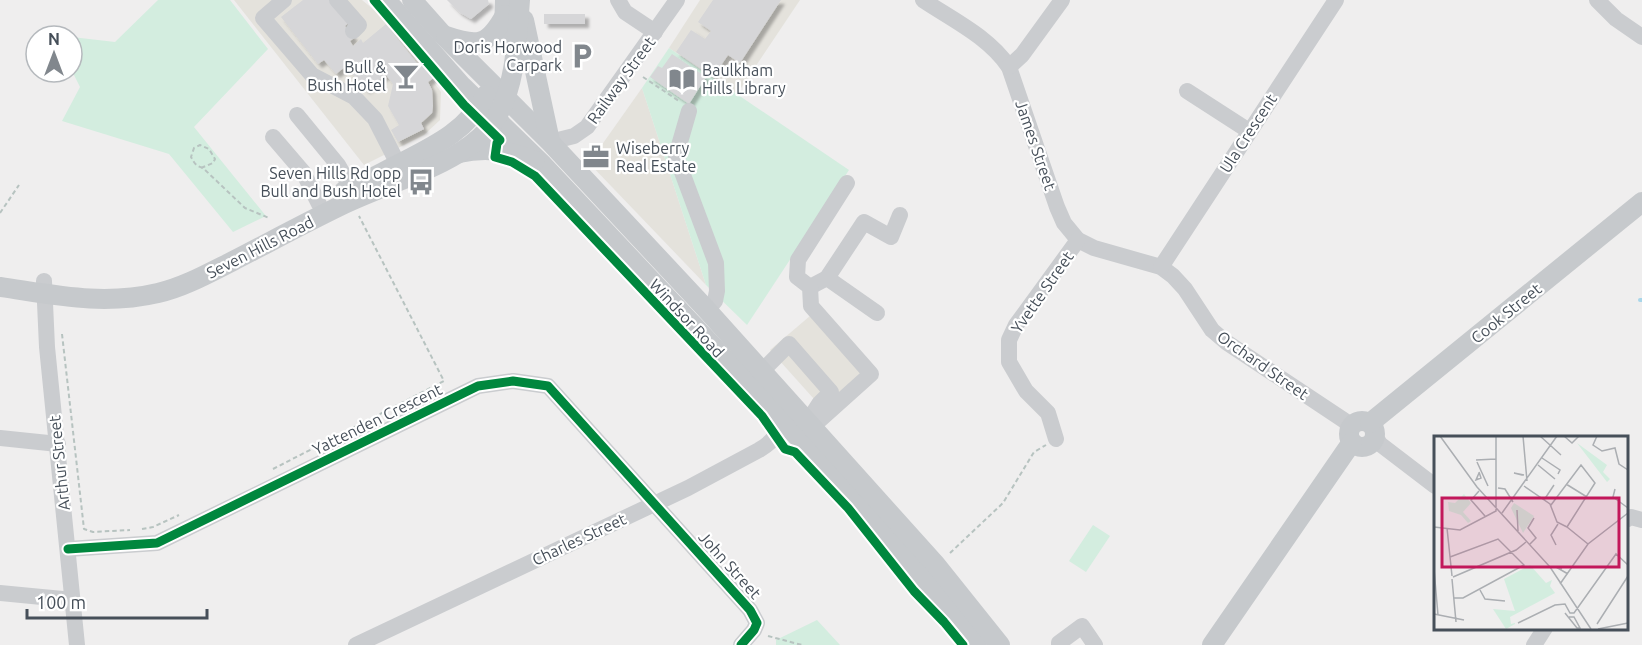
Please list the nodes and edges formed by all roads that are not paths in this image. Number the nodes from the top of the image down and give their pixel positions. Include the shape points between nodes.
1 (284, 0) edge
2 (337, 0) edge
3 (386, 0) edge
4 (412, 0) edge
5 (618, 0) edge
6 (677, 0) edge
7 (923, 0) edge
8 (954, 0) edge
9 (1062, 0) edge
10 (1336, 0) edge
11 (1597, 0) edge
12 (513, 3) edge
13 (945, 14) junction
14 (353, 31) dead end
15 (655, 33) junction
16 (443, 35) junction
17 (1642, 37) edge
18 (1009, 67) junction
19 (499, 91) junction
20 (1187, 91) dead end
21 (481, 105) junction
22 (689, 111) road end
23 (297, 115) dead end
24 (496, 119) junction
25 (1249, 131) junction
26 (273, 137) dead end
27 (550, 142) junction
28 (458, 153) junction
29 (398, 164) junction
30 (543, 165) junction
31 (847, 183) dead end
32 (351, 188) junction
33 (1642, 202) edge
34 (319, 204) junction
35 (900, 215) dead end
36 (1078, 240) junction
37 (1161, 267) junction
38 (0, 275) edge
39 (827, 278) junction
40 (0, 287) edge
41 (44, 287) junction
42 (810, 287) junction
43 (707, 310) junction
44 (877, 313) dead end
45 (762, 370) junction
46 (775, 412) junction
47 (811, 424) junction
48 (1373, 430) junction
49 (1351, 435) junction
50 (0, 438) edge
51 (1056, 439) road end
52 (57, 444) junction
53 (1434, 485) edge
54 (657, 506) junction
55 (1627, 519) edge
56 (1642, 520) edge
57 (68, 549) junction
58 (0, 593) edge
59 (73, 600) junction
60 (1544, 630) edge
61 (77, 645) edge
62 (356, 645) edge
63 (741, 645) edge
64 (976, 645) edge
65 (1000, 645) edge
66 (1059, 645) edge
67 (1095, 645) edge
68 (1212, 645) edge
69 (1534, 645) edge

1 - 29 street via 263,18 312,75 354,97 375,119
2 - 14 street via 358,26
3 - 21 main road, Windsor Road
4 - 16 main road, Windsor Road
5 - 15 street via 625,12
6 - 15 street, Railway Street
7 - 13 street, James Street
8 - 13 street
9 - 18 street via 1022,56
10 - 25 street, Ula Crescent
11 - 17 street
12 - 16 main road via 495,32 483,41 472,44
12 - 19 main road
12 - 27 main road
13 - 18 street, James Street via 986,42
15 - 27 street, Railway Street via 580,134
16 - 19 main road, Windsor Road
18 - 36 street, James Street via 1057,207
19 - 21 main road, Seven Hills Road
19 - 24 main road, Seven Hills Road
19 - 27 main road, Windsor Road
20 - 25 street
21 - 24 main road, Windsor Road
21 - 29 main road, Seven Hills Road via 452,135
22 - 43 street via 676,156 716,264 717,291
23 - 32 street via 338,165
24 - 28 main road, Seven Hills Road via 476,141
24 - 30 main road, Windsor Road
25 - 37 street, Ula Crescent
26 - 34 street via 303,172
27 - 43 main road, Windsor Road
28 - 30 main road via 506,151
28 - 41 main road, Seven Hills Road via 340,205 197,279 159,293 97,300
29 - 32 main road, Seven Hills Road
30 - 46 main road, Windsor Road
31 - 42 street via 798,260 797,277
32 - 34 main road, Seven Hills Road
33 - 48 main road, Cook Street
34 - 41 main road, Seven Hills Road via 194,268 160,280 127,286
35 - 39 street via 891,237 864,222
36 - 37 street
36 - 51 street, Yvette Street via 1009,340 1009,362 1026,391 1048,413
37 - 49 street, Orchard Street via 1185,290 1212,330 1345,421
38 - 41 main road, Seven Hills Road
39 - 42 street
39 - 44 street
40 - 41 main road, Seven Hills Road
41 - 52 street, Arthur Street
42 - 47 street via 811,306 871,374
43 - 45 main road, Windsor Road
45 - 47 main road, Windsor Road
45 - 47 street via 789,344 831,392 819,404
46 - 54 street, Charles Street via 778,426 769,444
46 - 64 main road, Windsor Road via 873,517
47 - 65 main road, Windsor Road via 936,565
48 - 49 main road via 1361,420 1352,424
48 - 53 street via 1380,444
49 - 68 main road
50 - 52 street
52 - 57 street, Arthur Street
54 - 57 street, Yattenden Crescent via 548,386 513,381 478,386 157,543
54 - 62 street, Charles Street
54 - 63 street, John Street via 750,610 757,623
55 - 56 street
57 - 59 street, Arthur Street
58 - 59 street
59 - 61 street, Arthur Street
60 - 69 street
66 - 67 street via 1082,627

